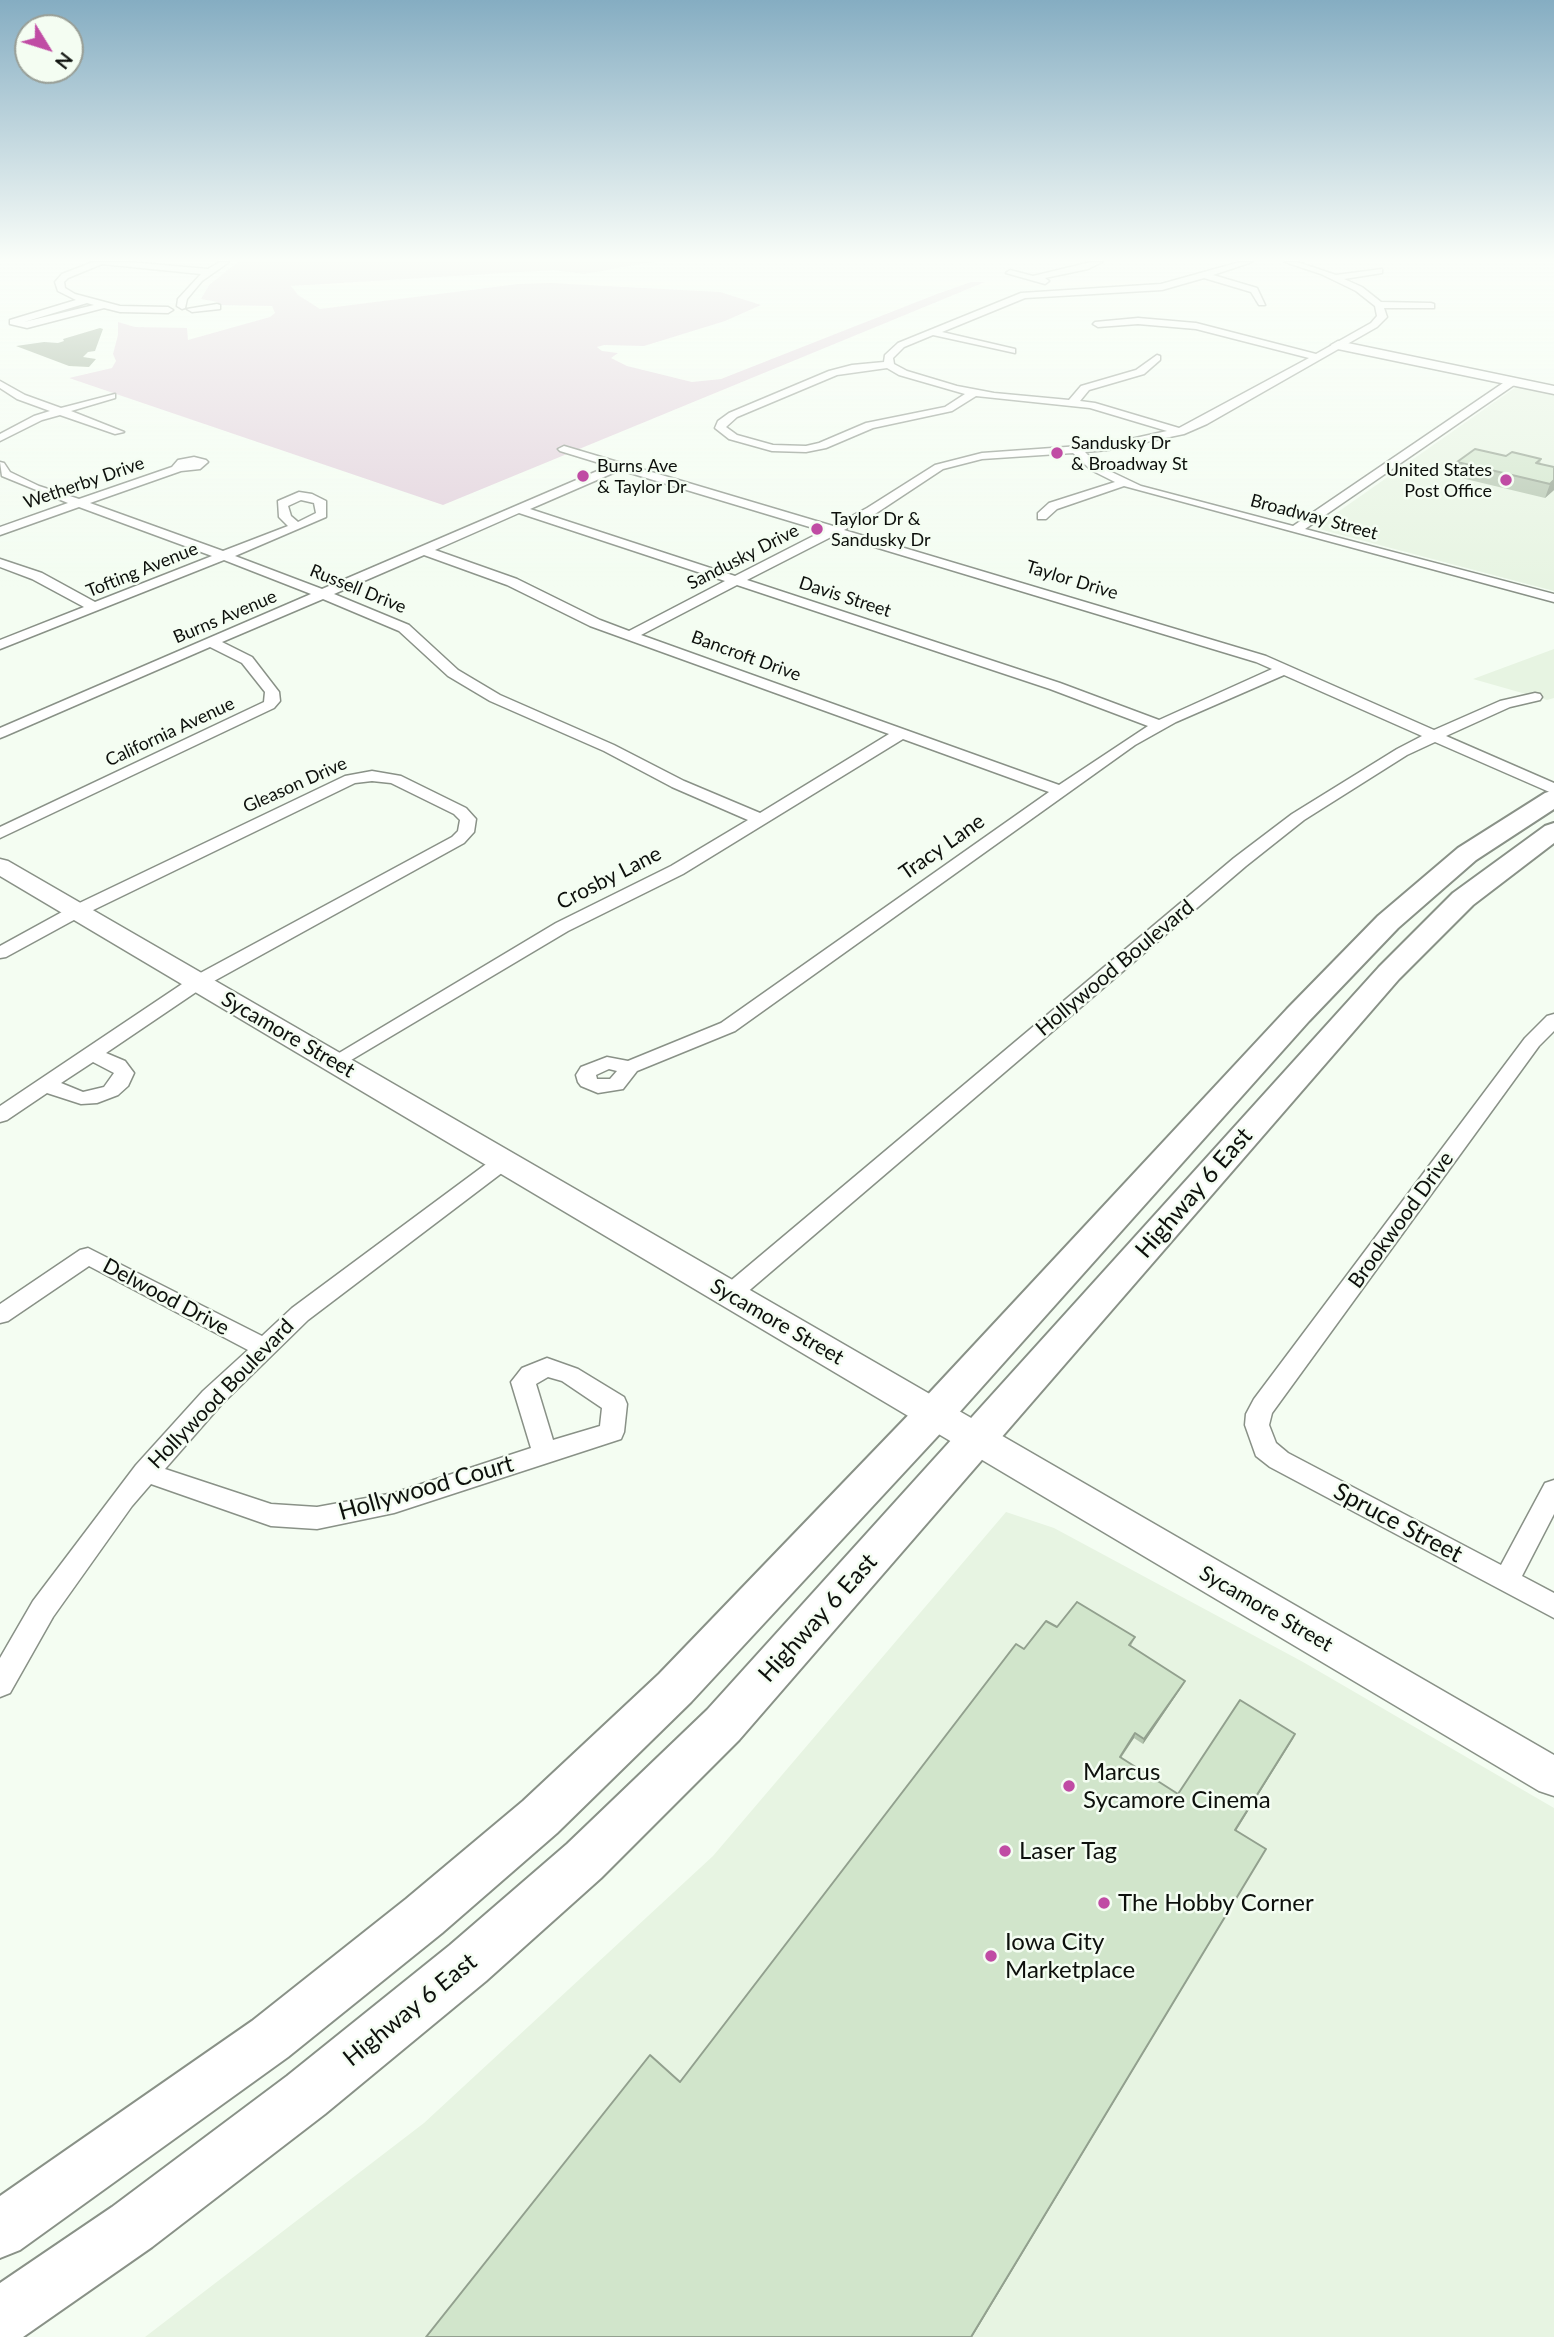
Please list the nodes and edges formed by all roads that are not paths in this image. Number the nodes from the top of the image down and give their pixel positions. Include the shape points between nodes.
1 (841, 371) edge
2 (901, 371) edge
3 (1141, 371) edge
4 (1292, 371) edge
5 (1465, 371) edge
6 (1513, 381) junction
7 (0, 384) edge
8 (1554, 390) edge
9 (974, 393) junction
10 (111, 396) dead end
11 (1073, 402) junction
12 (59, 411) junction
13 (119, 432) dead end
14 (1180, 432) junction
15 (0, 438) edge
16 (564, 449) dead end
17 (1075, 449) junction
18 (619, 466) junction
19 (1, 468) edge
20 (180, 468) dead end
21 (1123, 483) junction
22 (76, 504) junction
23 (518, 509) junction
24 (1042, 516) dead end
25 (296, 527) dead end
26 (835, 530) junction
27 (1295, 530) junction
28 (0, 531) edge
29 (423, 550) junction
30 (221, 557) junction
31 (0, 563) edge
32 (734, 581) junction
33 (322, 594) junction
34 (1554, 598) edge
35 (94, 607) junction
36 (631, 635) junction
37 (210, 642) junction
38 (0, 645) edge
39 (1284, 668) junction
40 (1535, 697) dead end
41 (1159, 725) junction
42 (0, 733) edge
43 (902, 733) junction
44 (1436, 735) junction
45 (1554, 789) edge
46 (1061, 791) junction
47 (1554, 799) edge
48 (761, 819) junction
49 (1554, 831) edge
50 (0, 833) edge
51 (0, 866) edge
52 (77, 911) junction
53 (0, 953) edge
54 (198, 982) junction
55 (1554, 1020) edge
56 (92, 1054) junction
57 (336, 1063) junction
58 (630, 1068) dead end
59 (46, 1085) junction
60 (0, 1115) edge
61 (504, 1161) junction
62 (730, 1294) junction
63 (0, 1315) edge
64 (263, 1347) junction
65 (934, 1414) junction
66 (1257, 1425) joint
67 (978, 1440) junction
68 (545, 1453) dead end
69 (145, 1472) junction
70 (1554, 1490) edge
71 (1506, 1580) junction
72 (1554, 1606) edge
73 (0, 1684) edge
74 (1554, 1777) edge
75 (0, 2230) edge
76 (0, 2318) edge

1 - 9 street via 733,415 720,429 772,448 806,449 870,425 948,409
2 - 9 street
3 - 11 street via 1085,388
4 - 14 street, Sandusky Drive
5 - 6 street
6 - 8 street
6 - 27 street
7 - 12 street
9 - 11 street
10 - 12 street
11 - 14 street
12 - 13 street
12 - 15 street
14 - 17 street, Sandusky Drive
16 - 18 street, Taylor Drive
17 - 21 street, Broadway Street via 1095,468
17 - 26 street, Sandusky Drive via 1000,453 954,462 927,473
18 - 23 street, Burns Avenue
18 - 26 street, Taylor Drive
19 - 22 street, Russell Drive via 15,480
20 - 22 street, Wetherby Drive
21 - 24 street via 1053,506
21 - 27 street, Broadway Street
22 - 28 street, Wetherby Drive
22 - 30 street, Russell Drive
23 - 29 street, Burns Avenue
23 - 32 street, Davis Street
25 - 30 street, Tofting Avenue
26 - 32 street, Sandusky Drive
26 - 39 street, Taylor Drive
27 - 34 street, Broadway Street
29 - 33 street, Burns Avenue
29 - 36 street, Bancroft Drive via 498,576 585,619
30 - 33 street, Russell Drive
30 - 35 street, Tofting Avenue
31 - 35 street via 37,576
32 - 36 street, Sandusky Drive
32 - 41 street, Davis Street
33 - 37 street, Burns Avenue
33 - 48 street, Russell Drive via 404,628 453,673 495,698
35 - 38 street, Tofting Avenue
36 - 43 street, Bancroft Drive
37 - 42 street, Burns Avenue
37 - 50 street, California Avenue via 247,660 272,692 273,701
39 - 41 street, Tracy Lane
39 - 44 street, Taylor Drive
40 - 44 street, Hollywood Boulevard via 1505,704
41 - 46 street, Tracy Lane
43 - 46 street, Bancroft Drive
43 - 48 street, Crosby Lane
44 - 45 street, Taylor Drive
44 - 62 street, Hollywood Boulevard via 1335,792 1240,862
46 - 58 street, Tracy Lane via 728,1027
47 - 65 main road, Highway 6 East via 1467,854 1388,922
48 - 57 street, Crosby Lane via 677,870 532,944
49 - 67 main road, Highway 6 East via 1463,899 1389,973
51 - 52 street, Sycamore Street
52 - 53 street
52 - 54 street, Sycamore Street
52 - 54 street, Gleason Drive via 351,779 394,779 468,819 466,832 458,840
54 - 56 street
54 - 57 street, Sycamore Street
55 - 66 street, Brookwood Drive via 1532,1042 1263,1406
56 - 59 street
56 - 59 street via 124,1073 111,1091 81,1098
57 - 61 street, Sycamore Street
59 - 60 street
61 - 62 street, Sycamore Street
61 - 64 street, Hollywood Boulevard via 300,1314
62 - 65 street, Sycamore Street
63 - 64 street, Delwood Drive via 88,1256
64 - 69 street, Hollywood Boulevard
65 - 67 street, Sycamore Street
65 - 75 main road, Highway 6 East via 675,1688 540,1817 270,2039
66 - 71 street, Spruce Street via 1265,1449 1279,1460
67 - 74 street, Sycamore Street
67 - 76 main road, Highway 6 East via 723,1725 584,1861 306,2095 132,2227
68 - 69 street, Hollywood Court via 394,1503 317,1518 271,1515
69 - 73 street, Hollywood Boulevard via 60,1584
70 - 71 street
71 - 72 street, Spruce Street

